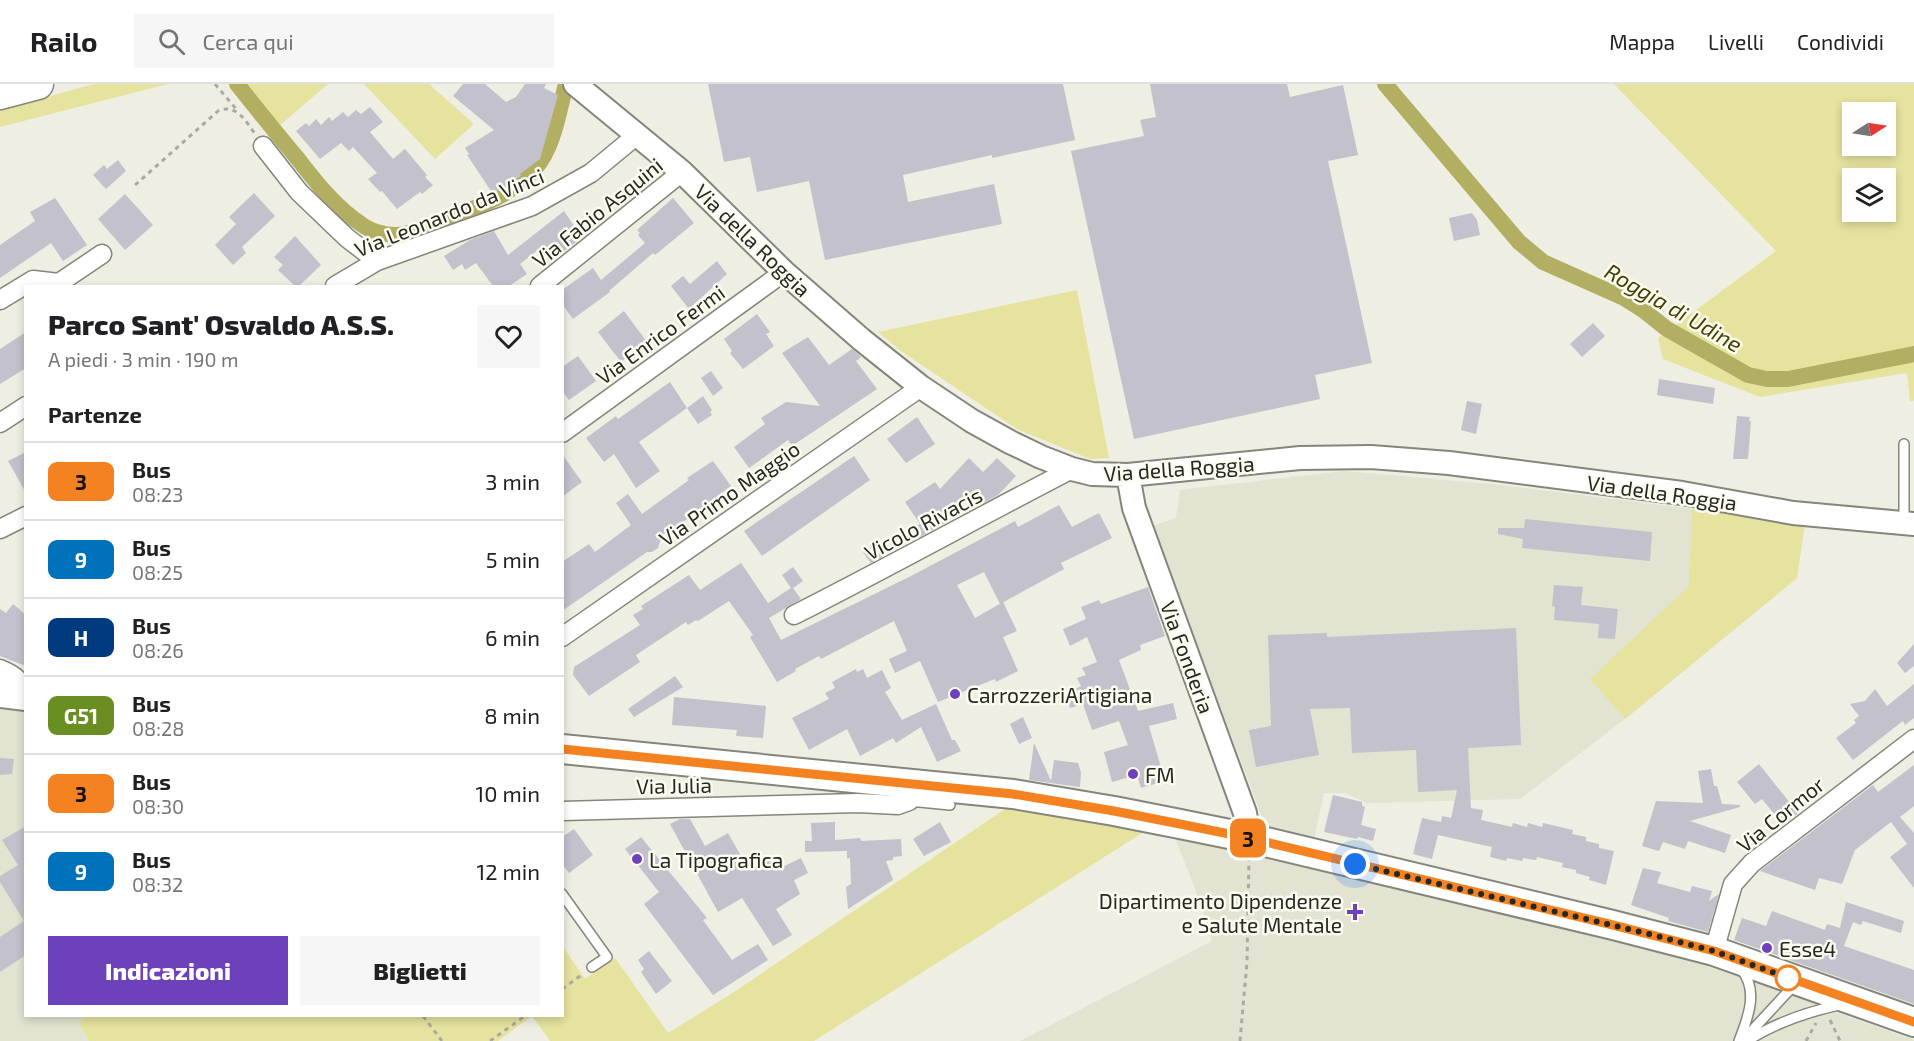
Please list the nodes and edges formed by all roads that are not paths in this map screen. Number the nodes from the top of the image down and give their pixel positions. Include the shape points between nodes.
1 (38, 84) edge
2 (576, 85) edge
3 (0, 94) edge
4 (637, 135) junction
5 (263, 146) road end
6 (682, 172) junction
7 (102, 254) dead end
8 (377, 261) junction
9 (784, 272) junction
10 (28, 285) edge
11 (338, 285) edge
12 (541, 285) edge
13 (23, 291) edge
14 (0, 300) edge
15 (921, 387) junction
16 (24, 407) edge
17 (0, 423) edge
18 (564, 432) edge
19 (1904, 444) dead end
20 (1072, 469) junction
21 (1128, 476) junction
22 (24, 517) edge
23 (1909, 523) edge
24 (0, 530) edge
25 (794, 615) dead end
26 (564, 636) edge
27 (0, 669) edge
28 (17, 695) edge
29 (1914, 739) edge
30 (564, 749) edge
31 (859, 791) junction
32 (910, 792) junction
33 (950, 805) dead end
34 (564, 811) edge
35 (1249, 838) junction
36 (564, 897) edge
37 (1714, 951) junction
38 (592, 967) road end
39 (1797, 981) junction
40 (1855, 1001) junction
41 (1914, 1022) edge
42 (1743, 1041) edge

1 - 3 highway
2 - 4 street, Via della Roggia
4 - 6 street, Via della Roggia
4 - 8 street, Via Leonardo da Vinci via 591,173 532,206
5 - 8 street via 299,192
6 - 9 street, Via della Roggia
6 - 12 street, Via Fabio Asquini
7 - 10 street via 59,283 33,280
8 - 11 street, Via Leonardo da Vinci
9 - 15 street, Via della Roggia
9 - 18 street, Via Enrico Fermi
13 - 14 street
15 - 20 street, Via della Roggia via 1010,442
15 - 26 street, Via Primo Maggio
16 - 17 street
19 - 23 lane
20 - 21 street, Via della Roggia
20 - 25 street, Vicolo Rivacis
21 - 23 street, Via della Roggia via 1300,458 1371,457 1449,463 1682,493 1793,513
21 - 35 street, Via Fonderia via 1134,508 1245,813
22 - 24 street
27 - 28 street via 14,675 20,683
29 - 37 street, Via Cormor via 1752,863 1733,884
30 - 31 main road
31 - 32 main road
31 - 34 street, Via Julia
32 - 33 lane
32 - 35 main road via 1013,794
35 - 37 main road
36 - 38 lane via 607,957
37 - 39 main road
37 - 42 lane via 1733,962 1748,979 1750,1008
39 - 40 main road
39 - 42 lane
40 - 41 main road
40 - 42 lane via 1778,1024

